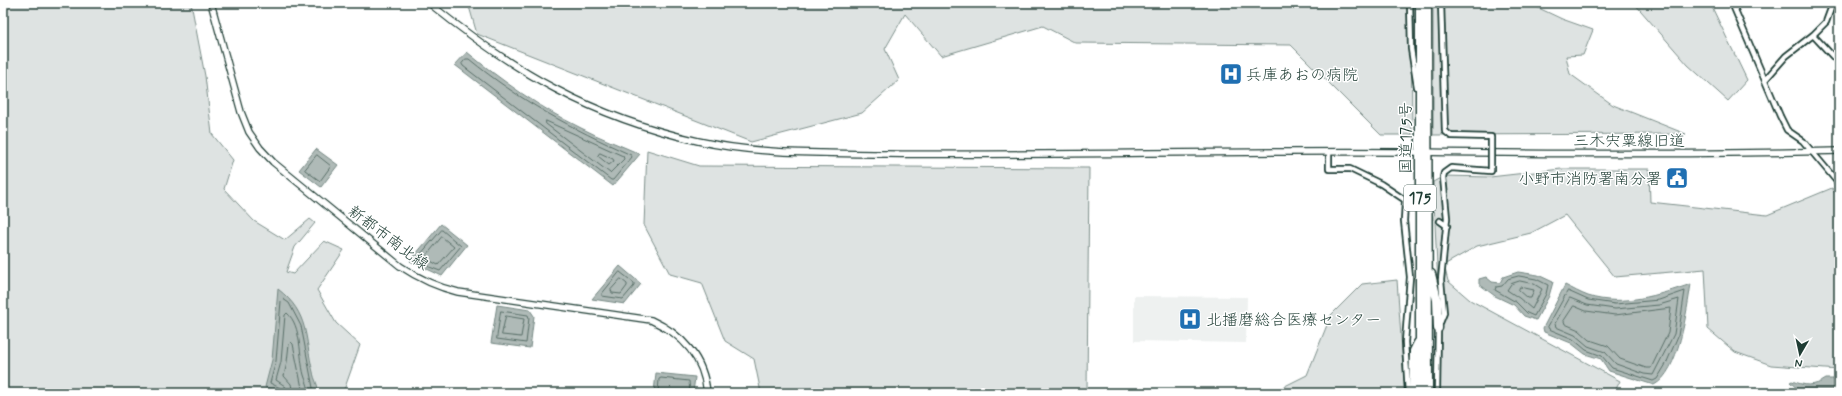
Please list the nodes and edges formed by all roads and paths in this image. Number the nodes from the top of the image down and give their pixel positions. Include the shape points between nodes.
1 (211, 3) edge
2 (430, 3) edge
3 (1410, 3) edge
4 (1420, 3) edge
5 (1427, 3) edge
6 (1441, 3) edge
7 (1732, 3) edge
8 (1833, 3) edge
9 (1813, 36) junction
10 (1839, 63) edge
11 (1765, 80) junction
12 (1419, 101) junction
13 (1839, 150) edge
14 (1812, 151) junction
15 (1329, 152) junction
16 (1418, 152) junction
17 (1428, 153) junction
18 (1839, 184) edge
19 (1405, 201) junction
20 (1411, 204) dead end
21 (1440, 221) tunnel mouth
22 (1446, 226) junction
23 (1428, 261) junction
24 (1438, 328) junction
25 (1420, 339) junction
26 (707, 393) edge
27 (1408, 393) edge
28 (1413, 393) edge
29 (1420, 393) edge
30 (1428, 393) edge
31 (1436, 393) edge

1 - 26 street, 新都市南北線 via 241,112 249,132 260,148 273,162 400,266 417,278 458,292 651,320 666,327 690,349 703,372
2 - 15 street, 三木宍粟線旧道 via 460,28 523,72 582,103 651,129 703,142 803,153
3 - 12 street via 1411,49
4 - 12 highway, 国道175号 / 175
5 - 17 highway, 国道175号 / 175
6 - 22 street, bridge via 1445,131 1451,136 1491,137 1491,171 1451,168 1444,173
7 - 11 street
8 - 9 street via 1826,22
9 - 10 street
9 - 11 street via 1786,56
11 - 14 street via 1787,130
12 - 16 highway, 国道175号 / 175
13 - 14 street, 三木宍粟線旧道
14 - 17 street, 三木宍粟線旧道
14 - 18 street
15 - 16 street, 三木宍粟線旧道
15 - 19 street via 1329,168 1350,169 1380,184
16 - 17 street, 三木宍粟線旧道
16 - 25 highway, 国道175号 / 175
17 - 23 highway, 国道175号 / 175
19 - 20 street
19 - 27 street via 1404,221 1410,277 1405,342
21 - 22 street
22 - 24 street via 1441,280 1444,313
23 - 24 highway via 1437,300
23 - 30 highway, 国道175号 / 175
24 - 31 street
25 - 28 highway via 1414,351
25 - 29 highway, 国道175号 / 175

